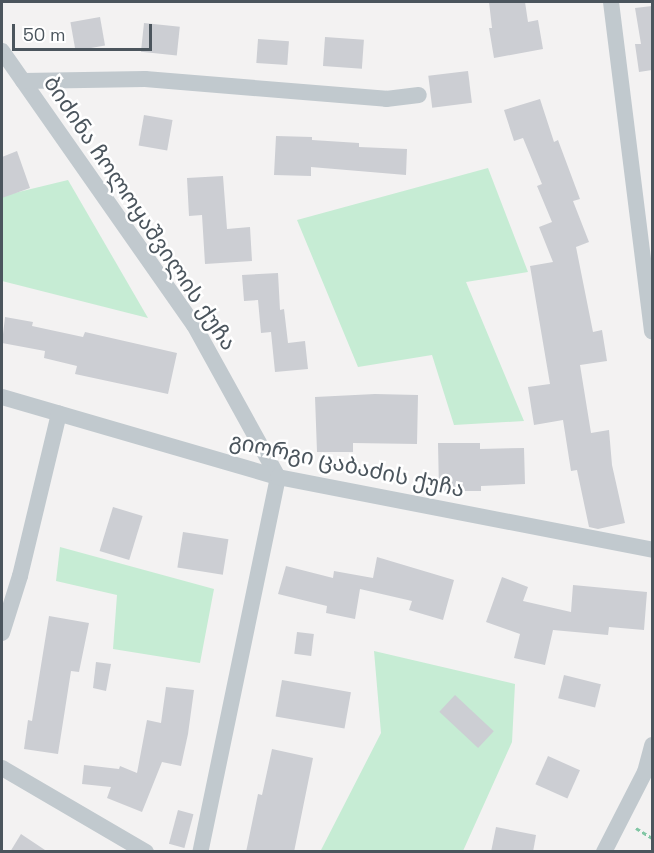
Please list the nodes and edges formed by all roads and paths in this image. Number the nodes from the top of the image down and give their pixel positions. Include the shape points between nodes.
1 (611, 2) edge
2 (3, 54) edge
3 (23, 81) junction
4 (418, 95) dead end
5 (652, 331) edge
6 (2, 398) edge
7 (59, 414) junction
8 (279, 477) junction
9 (652, 550) edge
10 (2, 633) edge
11 (652, 745) edge
12 (2, 768) edge
13 (147, 852) edge
14 (200, 852) edge
15 (604, 852) edge

1 - 5 street
2 - 3 street, ბიძინა ჩოლოყაშვილის ქუჩა
3 - 4 street via 145,79 386,99
3 - 8 street, ბიძინა ჩოლოყაშვილის ქუჩა via 194,325
6 - 7 street, გიორგი ცაბაძის ქუჩა
7 - 8 street, გიორგი ცაბაძის ქუჩა
7 - 10 street via 20,576
8 - 9 street, გიორგი ცაბაძის ქუჩა
8 - 14 street
11 - 15 street via 645,772
12 - 13 street

